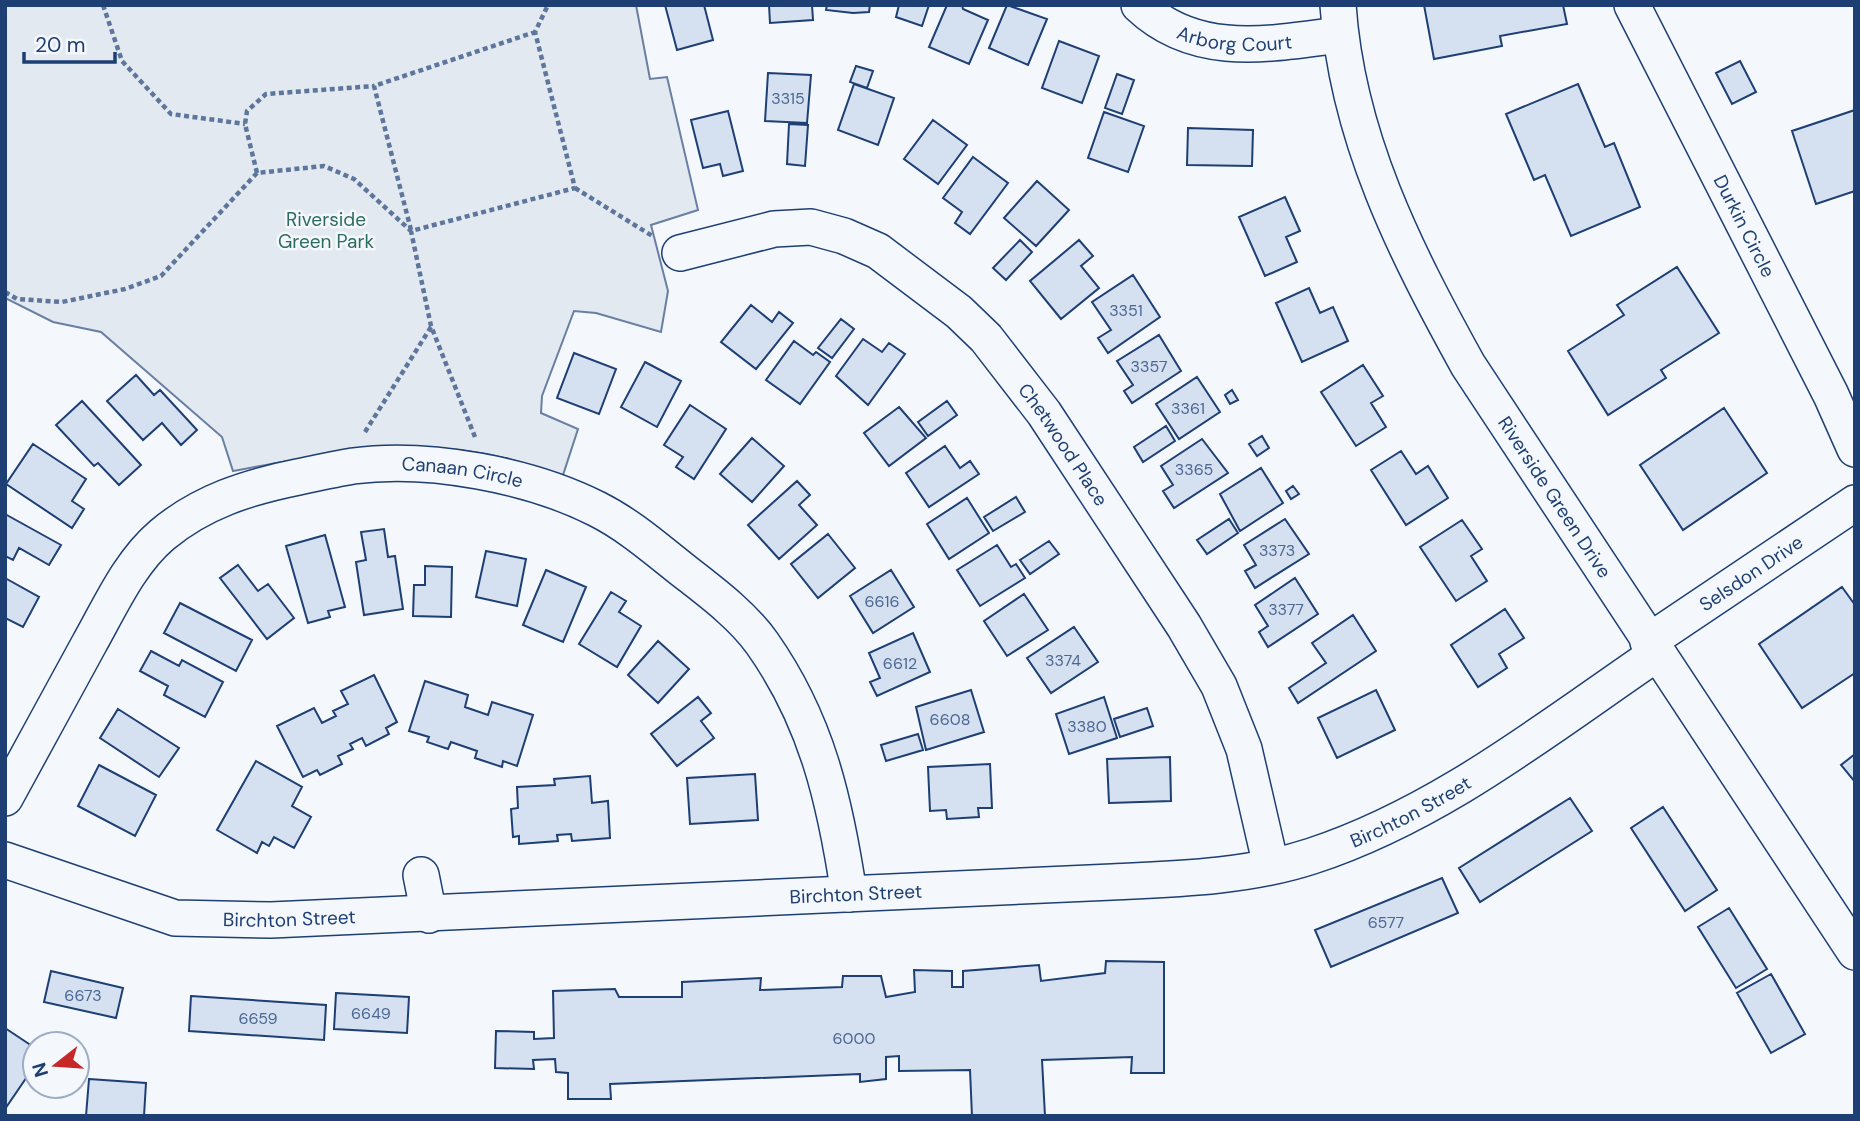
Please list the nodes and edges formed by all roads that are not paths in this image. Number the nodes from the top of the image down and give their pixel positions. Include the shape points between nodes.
1 (1139, 5) edge
2 (1632, 5) edge
3 (1339, 20) edge
4 (680, 253) road end
5 (1855, 449) edge
6 (1855, 503) edge
7 (1652, 648) junction
8 (5, 798) edge
9 (5, 860) edge
10 (1271, 866) junction
11 (422, 875) dead end
12 (849, 894) junction
13 (429, 915) junction
14 (1852, 941) edge

1 - 3 street, Arborg Court via 1169,28 1198,40 1239,46
2 - 5 street, Durkin Circle
3 - 7 street, Riverside Green Drive via 1361,133 1390,214 1426,288 1468,365
4 - 10 street, Chetwood Place via 774,229 811,226 878,251 986,338 1044,413 1219,687 1244,749
6 - 7 street, Selsdon Drive
7 - 10 street, Birchton Street via 1473,779 1418,811 1369,835
7 - 14 street, Riverside Green Drive
8 - 12 street, Canaan Circle via 118,591 145,553 178,523 210,503 258,485 355,466 468,469 530,484 595,508 628,527 713,594 760,640 802,711 828,775
9 - 13 street, Birchton Street via 175,918
10 - 12 street, Birchton Street via 1194,878
11 - 13 street
12 - 13 street, Birchton Street

